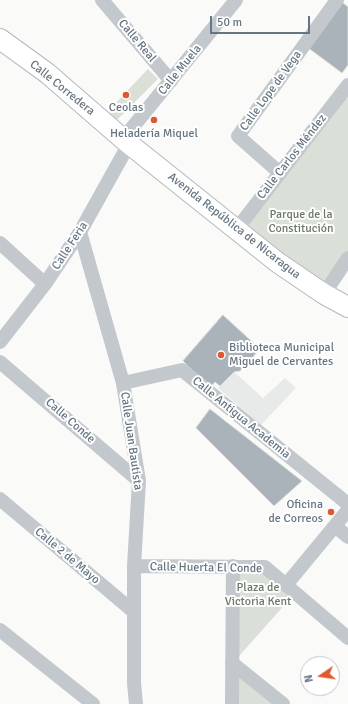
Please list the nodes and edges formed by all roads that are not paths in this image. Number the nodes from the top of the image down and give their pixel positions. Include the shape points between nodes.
1 (102, 0) edge
2 (236, 0) edge
3 (337, 0) edge
4 (0, 39) edge
5 (171, 81) junction
6 (348, 85) edge
7 (126, 141) junction
8 (280, 173) junction
9 (236, 230) junction
10 (80, 232) junction
11 (0, 243) edge
12 (348, 258) edge
13 (46, 284) junction
14 (324, 294) junction
15 (348, 307) edge
16 (0, 342) edge
17 (0, 362) edge
18 (123, 383) junction
19 (139, 481) junction
20 (0, 499) edge
21 (348, 504) edge
22 (348, 510) edge
23 (335, 526) junction
24 (348, 537) edge
25 (134, 566) junction
26 (233, 566) junction
27 (286, 585) junction
28 (134, 612) junction
29 (0, 630) edge
30 (348, 638) edge
31 (232, 663) junction
32 (93, 704) edge
33 (136, 704) edge
34 (232, 704) edge
35 (283, 704) edge

1 - 5 street, Calle Real
2 - 5 street, Calle Muela
3 - 8 street, Calle Lope de Vega via 238,136
4 - 7 street, Calle Corredera via 47,74
5 - 7 street, Calle Muela
6 - 8 street, Calle Carlos Méndez
7 - 9 street, Avenida República de Nicaragua
7 - 10 street, Calle Feria
8 - 9 street, Calle Carlos Méndez
9 - 14 street, Avenida República de Nicaragua
10 - 13 street, Calle Feria
10 - 18 street, Calle Juan Bautista
11 - 13 street
12 - 14 street
13 - 16 street, Calle Feria
14 - 15 street, Avenida República de Nicaragua
17 - 19 street, Calle Conde
18 - 19 street, Calle Juan Bautista
18 - 21 street, Calle Antigua Academia via 182,370
19 - 25 street, Calle Juan Bautista
20 - 28 street, Calle 2 de Mayo
22 - 23 street
23 - 24 street
23 - 27 street
25 - 26 street, Calle Huerta El Conde
25 - 28 street, Calle Juan Bautista
26 - 27 street, Calle Huerta El Conde via 265,567
26 - 31 street
27 - 30 street, Calle Huerta El Conde
28 - 33 street, Calle Juan Bautista
29 - 32 street
31 - 34 street
31 - 35 street

